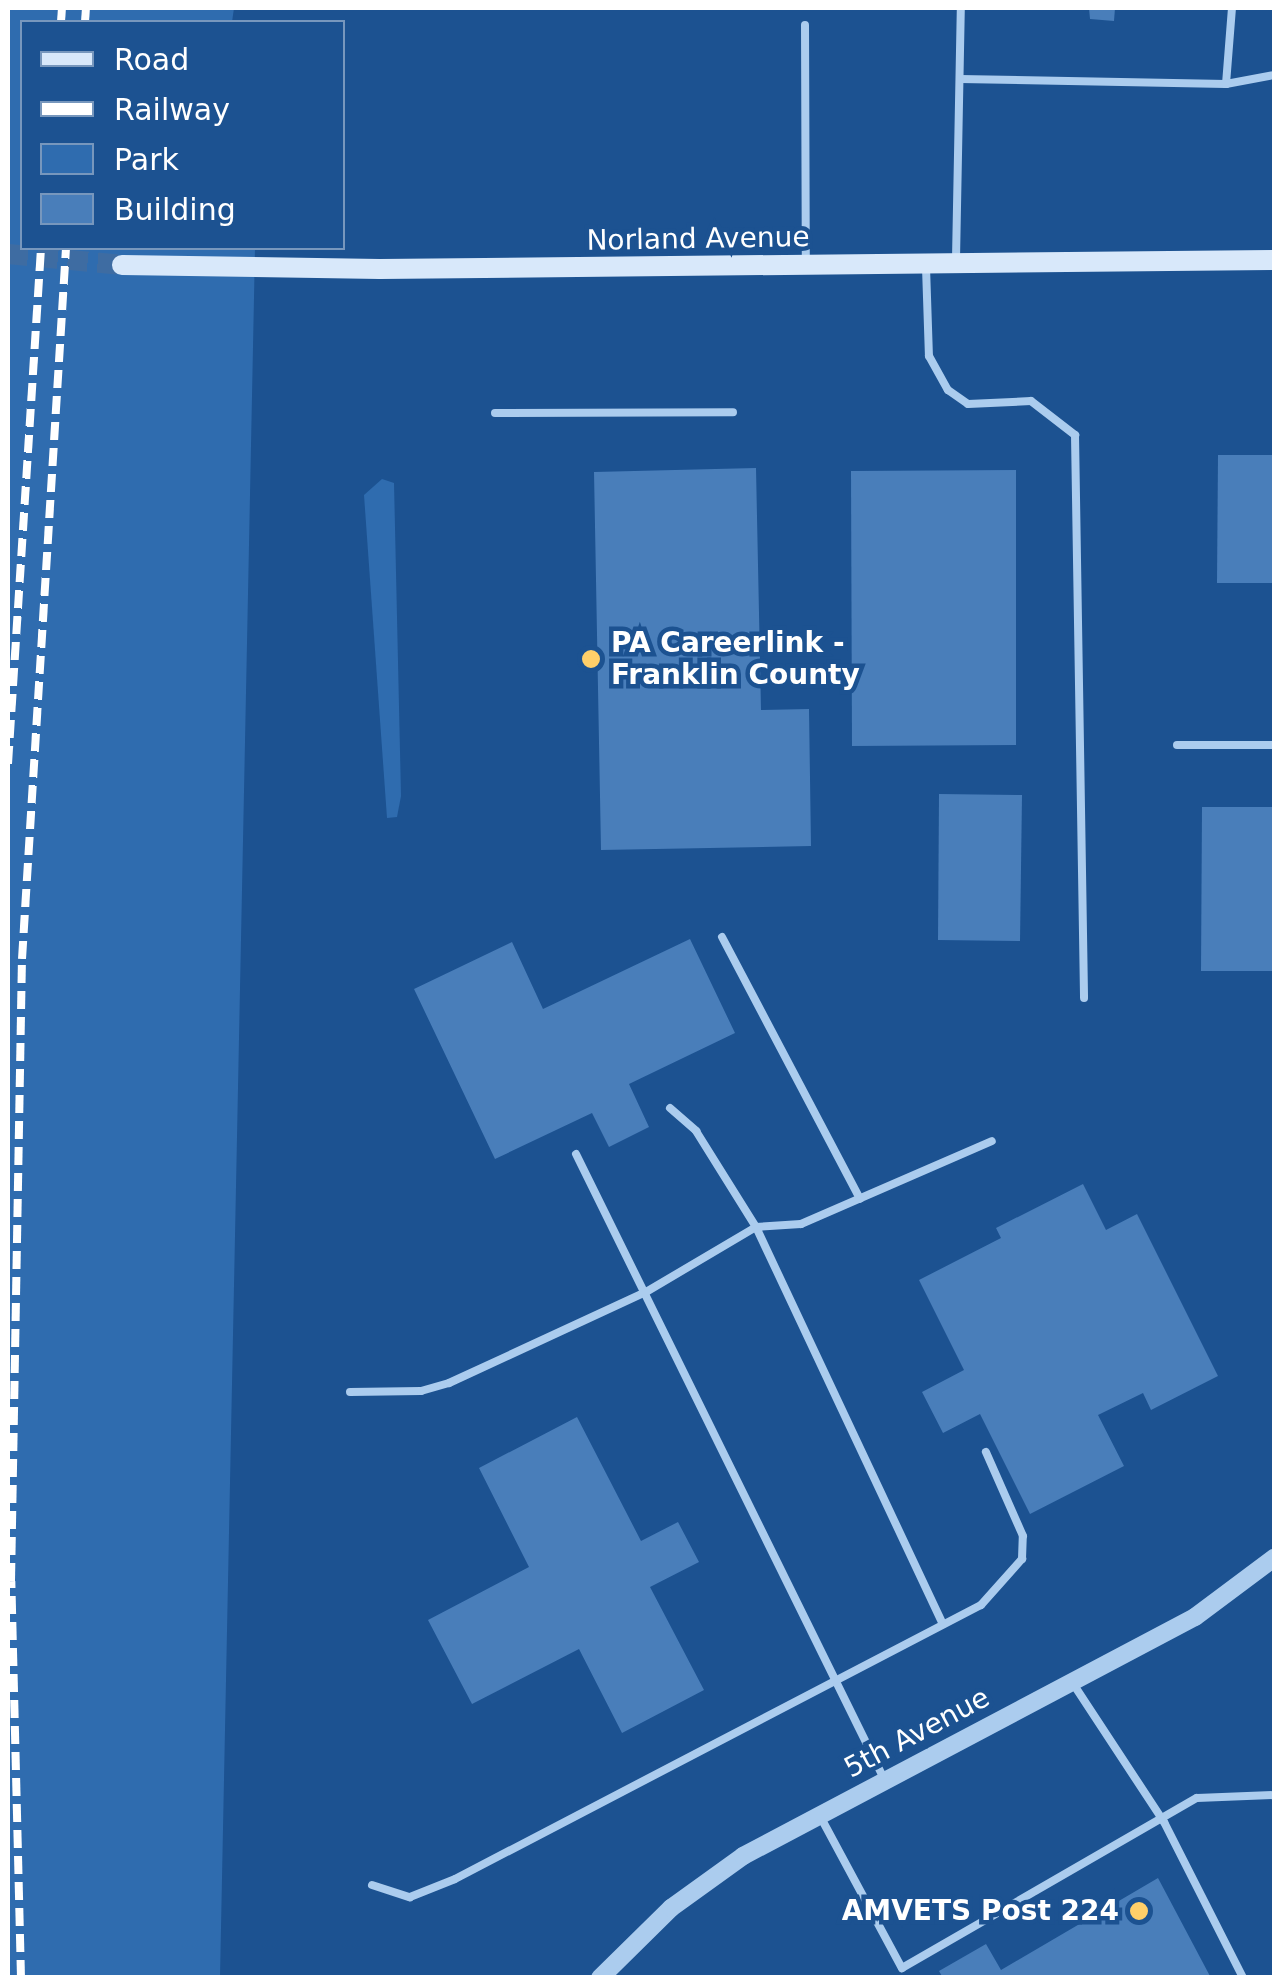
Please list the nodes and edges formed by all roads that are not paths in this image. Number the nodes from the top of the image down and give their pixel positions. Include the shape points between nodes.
1 (961, 8) edge
2 (1232, 8) edge
3 (805, 25) dead end
4 (1274, 75) edge
5 (960, 78) junction
6 (1226, 84) junction
7 (1274, 260) edge
8 (926, 264) junction
9 (956, 264) junction
10 (122, 265) tunnel mouth
11 (806, 265) junction
12 (732, 412) dead end
13 (495, 413) dead end
14 (1177, 744) dead end
15 (1274, 745) edge
16 (722, 937) dead end
17 (1084, 998) dead end
18 (670, 1108) dead end
19 (992, 1141) dead end
20 (576, 1154) dead end
21 (860, 1198) junction
22 (756, 1227) junction
23 (646, 1292) junction
24 (350, 1392) dead end
25 (986, 1452) dead end
26 (1274, 1558) edge
27 (943, 1624) junction
28 (1072, 1682) junction
29 (837, 1684) junction
30 (885, 1782) junction
31 (1274, 1795) edge
32 (820, 1816) junction
33 (1164, 1822) junction
34 (372, 1886) dead end
35 (901, 1973) edge
36 (600, 1978) edge
37 (1242, 1978) edge

1 - 5 lane
2 - 6 lane
3 - 11 lane
4 - 6 lane
5 - 6 lane
5 - 9 lane
7 - 9 main road, Norland Avenue
8 - 9 main road, Norland Avenue
8 - 11 main road, Norland Avenue
8 - 17 lane via 929,356 948,390 968,404 1032,402 1075,435
10 - 11 main road, Norland Avenue
12 - 13 lane
14 - 15 lane
16 - 21 lane
18 - 22 lane via 696,1131
19 - 21 lane
20 - 23 lane
21 - 22 lane via 801,1224
22 - 23 lane
22 - 27 lane
23 - 24 lane via 448,1383 421,1391
23 - 29 lane
25 - 27 lane via 1023,1536 1022,1559 998,1591
26 - 28 street, 5th Avenue via 1195,1617
27 - 29 lane
28 - 30 street, 5th Avenue
28 - 33 lane
29 - 30 lane
29 - 34 lane via 455,1878 410,1896
30 - 32 street, 5th Avenue
31 - 33 lane via 1198,1798
32 - 35 lane
32 - 36 street, 5th Avenue via 743,1856 671,1908
33 - 35 lane
33 - 37 lane

